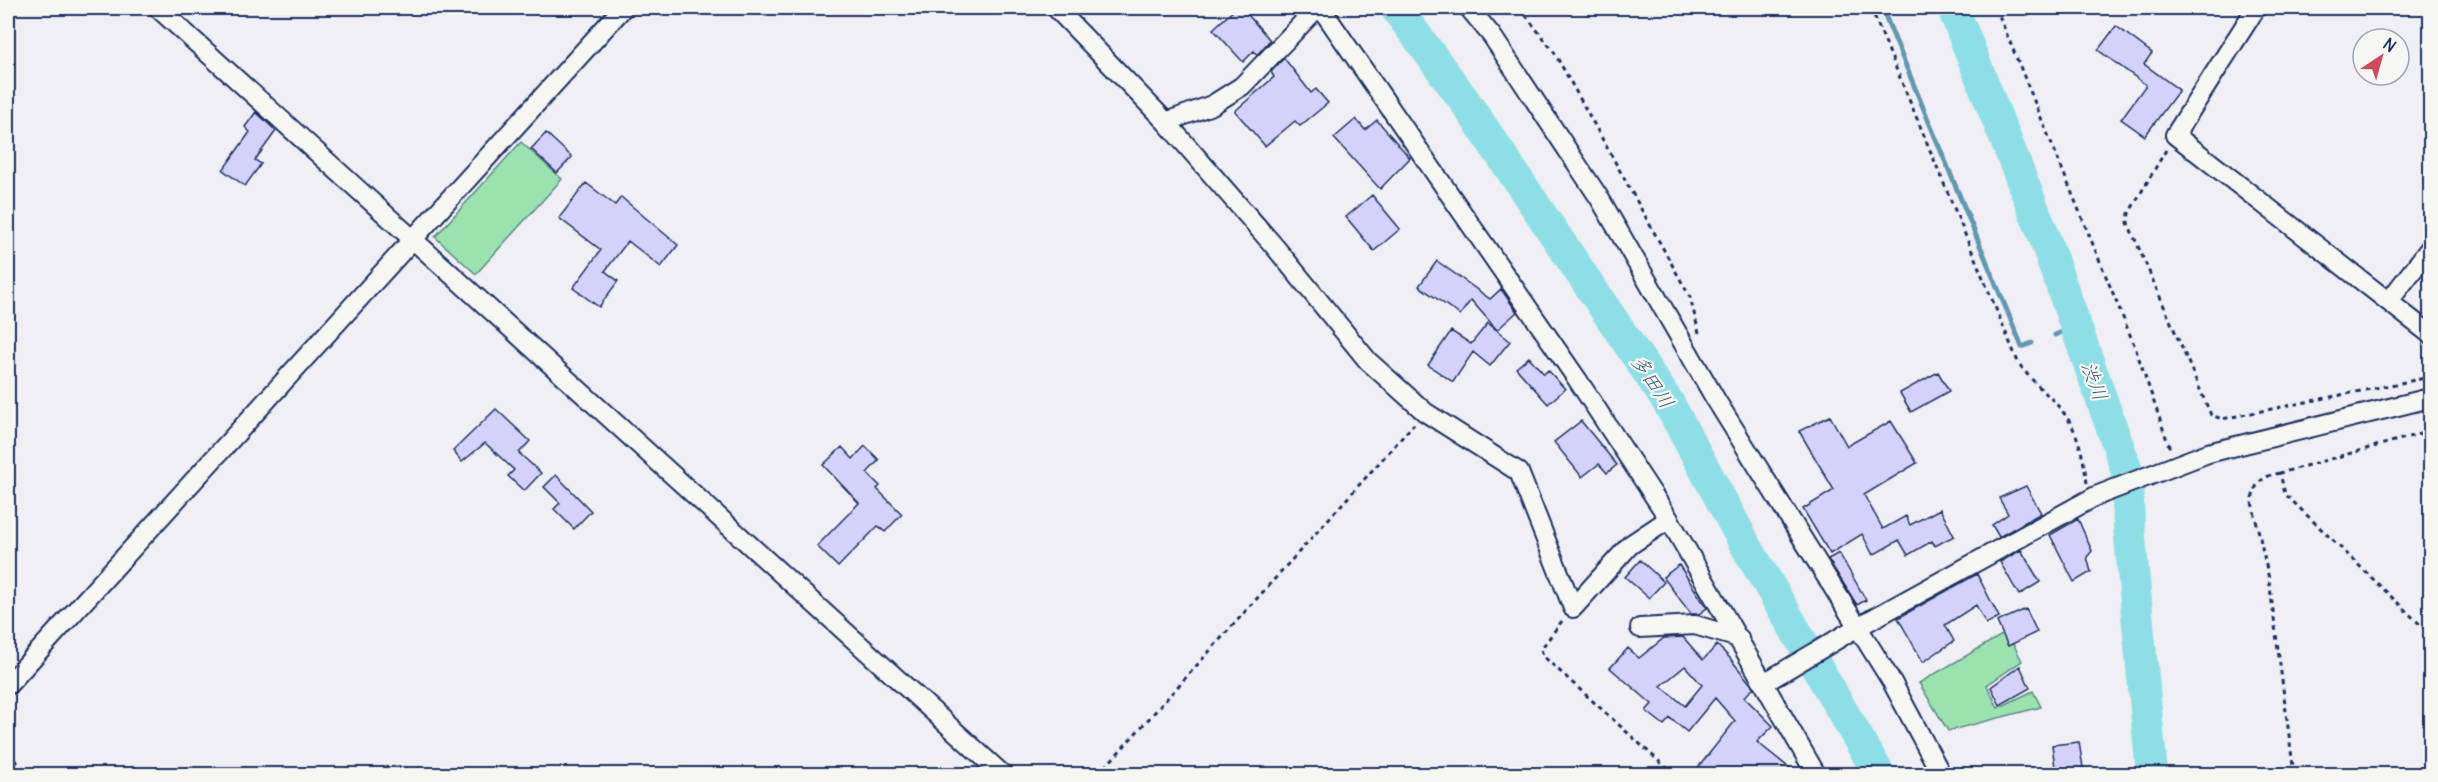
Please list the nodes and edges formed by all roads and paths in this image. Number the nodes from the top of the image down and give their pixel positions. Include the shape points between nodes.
1 (158, 8) edge
2 (623, 8) edge
3 (1056, 8) edge
4 (1319, 8) edge
5 (1469, 8) edge
6 (1520, 8) edge
7 (1871, 8) edge
8 (1996, 8) edge
9 (2038, 8) edge
10 (2058, 8) edge
11 (2256, 8) edge
12 (1166, 122) junction
13 (2175, 135) junction
14 (413, 238) junction
15 (2430, 249) edge
16 (2389, 302) junction
17 (2430, 334) edge
18 (1701, 342) dead end
19 (2430, 377) edge
20 (2430, 398) edge
21 (1425, 412) junction
22 (2430, 431) edge
23 (2170, 467) junction
24 (2280, 473) junction
25 (2093, 498) junction
26 (1669, 519) junction
27 (1573, 608) junction
28 (1640, 628) dead end
29 (1852, 630) junction
30 (2430, 634) edge
31 (1739, 638) junction
32 (1770, 679) junction
33 (8, 685) edge
34 (8, 754) edge
35 (30, 774) edge
36 (1002, 774) edge
37 (1099, 774) edge
38 (1673, 774) edge
39 (1816, 774) edge
40 (1941, 774) edge
41 (2294, 774) edge

1 - 14 street
2 - 14 street
3 - 12 street
4 - 12 street via 1242,86 1212,105
4 - 26 street via 1570,369
5 - 29 street via 1492,36 1600,199
6 - 18 path via 1554,52 1690,297
7 - 25 path via 2018,362 2063,412 2082,449
8 - 23 path via 2135,347
9 - 10 path via 2047,14
11 - 13 street
12 - 21 street via 1368,361
13 - 16 street
13 - 19 path via 2129,213 2128,222 2211,416 2222,419
14 - 33 street
14 - 36 street
15 - 16 street
16 - 17 street
20 - 23 street via 2208,453
21 - 27 street via 1518,472
21 - 37 path
22 - 24 path
23 - 25 street
24 - 30 path via 2285,494
24 - 41 path via 2258,482 2253,502 2269,579
25 - 29 street
26 - 27 street via 1630,545
26 - 31 street
27 - 38 path via 1544,642 1540,650 1543,656
28 - 31 street via 1695,625
29 - 32 street
29 - 40 street via 1892,682
31 - 32 street
32 - 39 street
34 - 35 path

